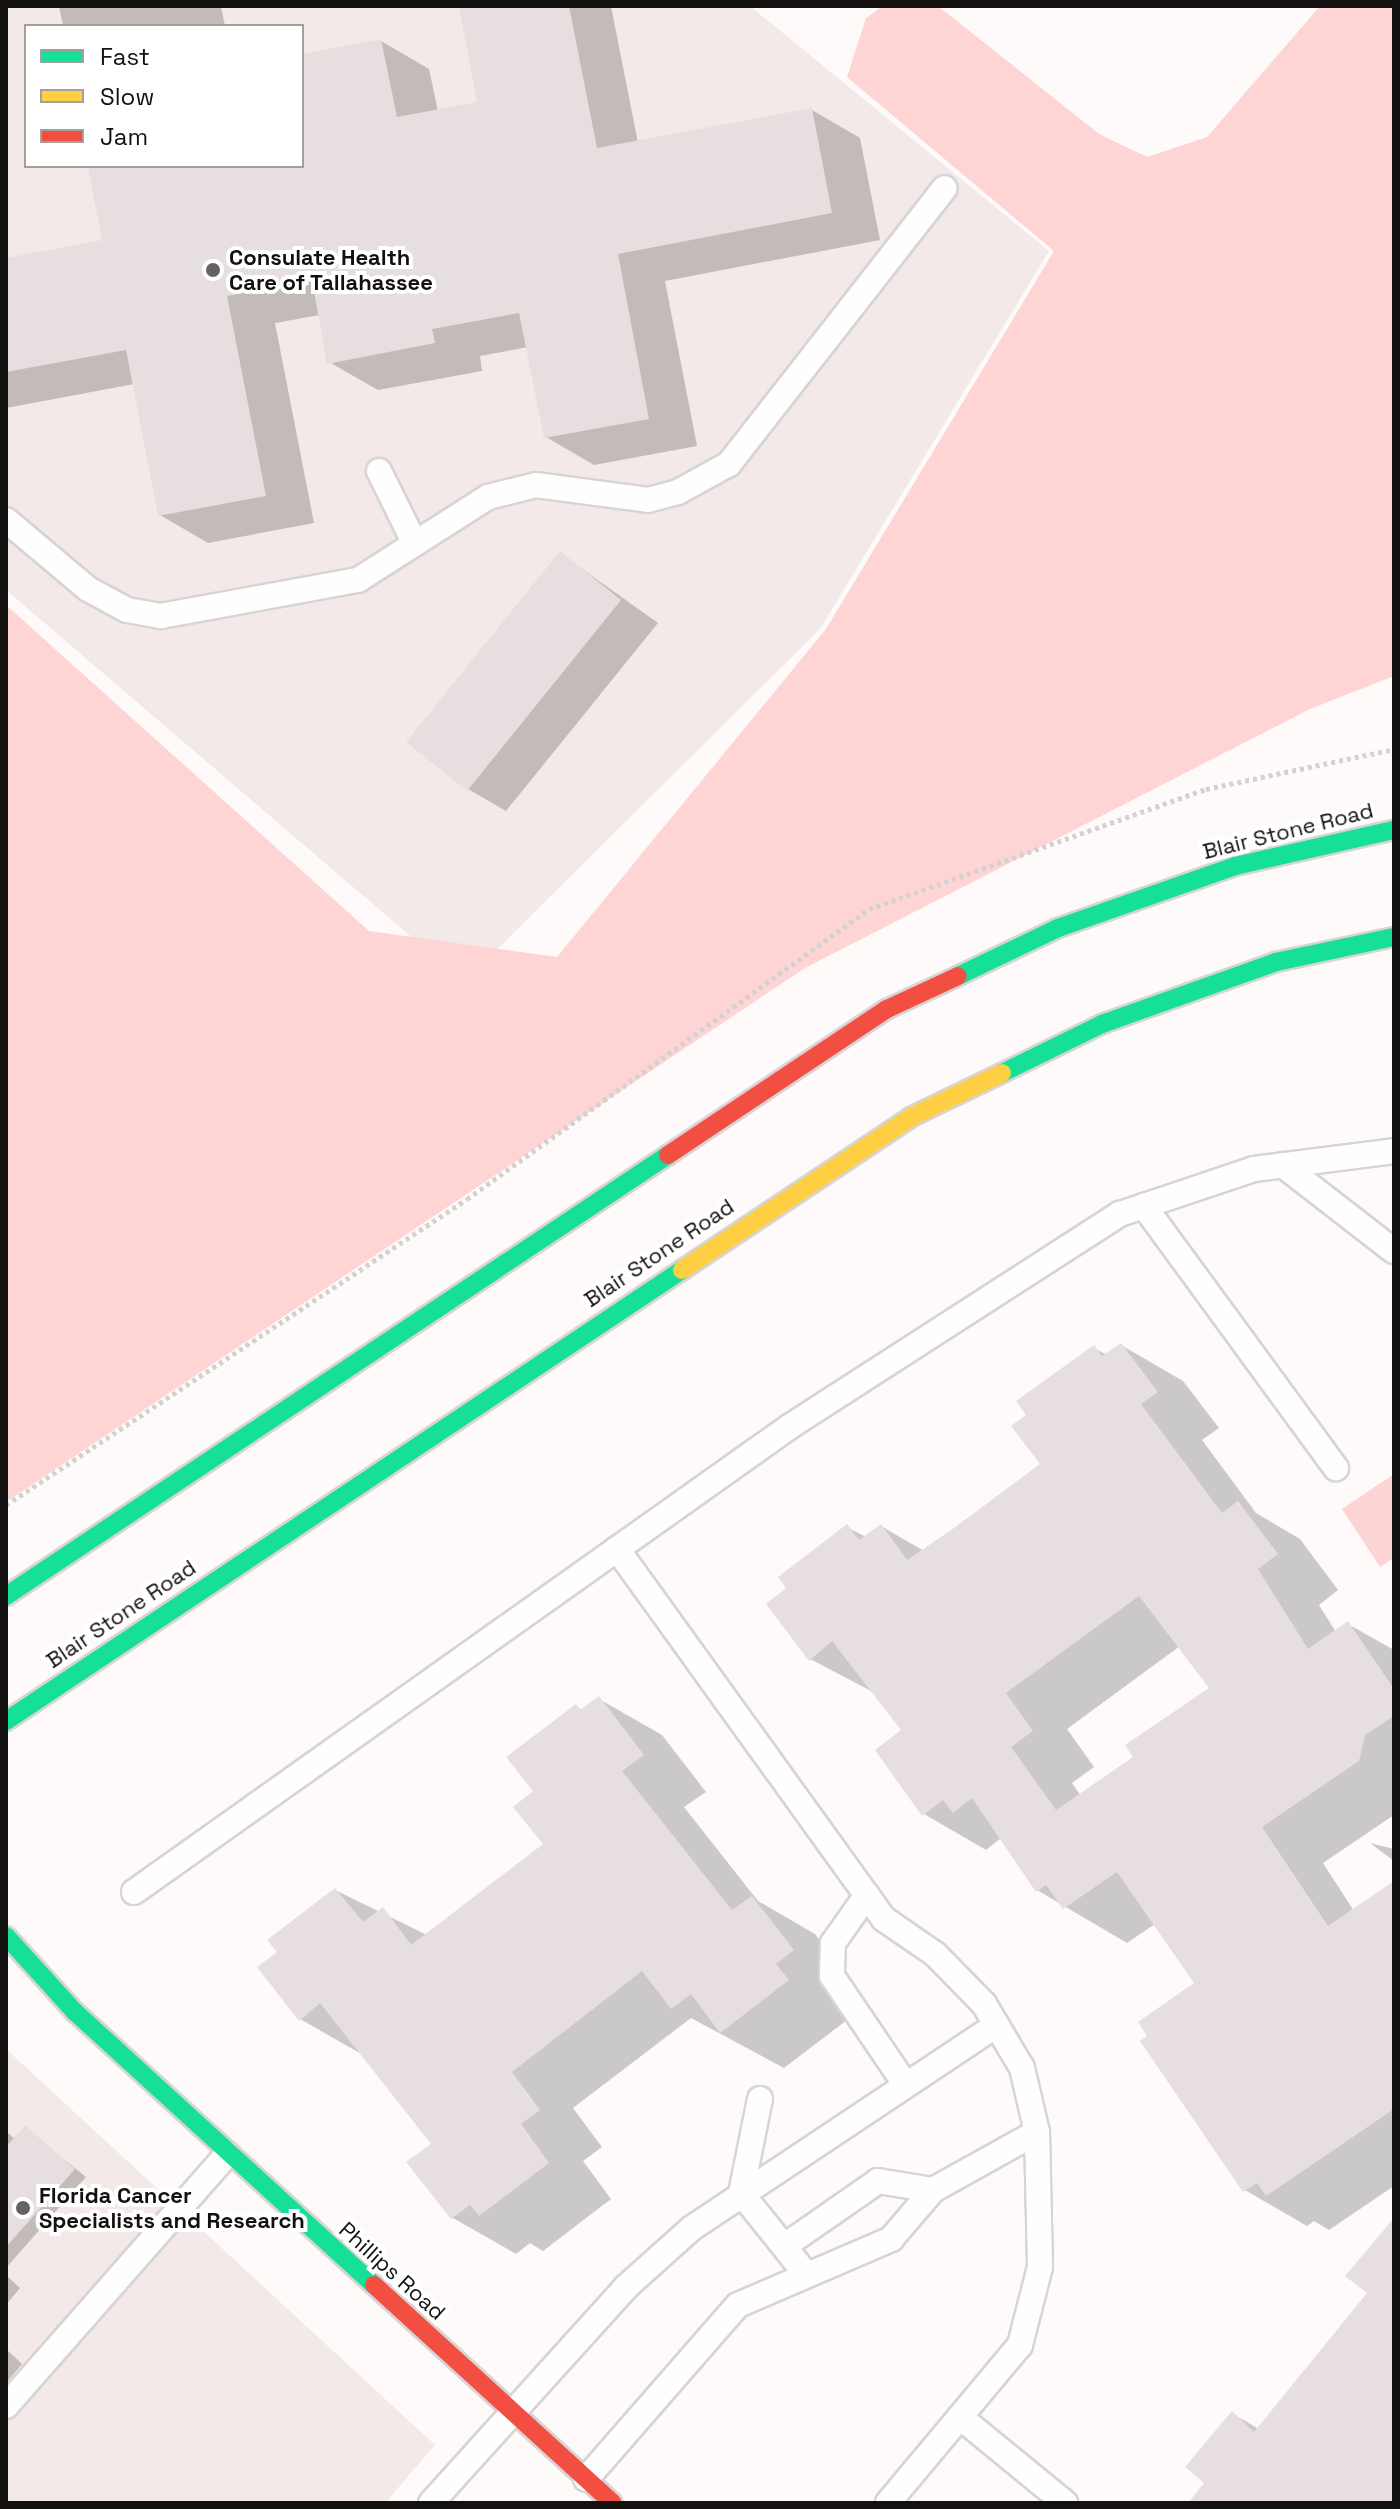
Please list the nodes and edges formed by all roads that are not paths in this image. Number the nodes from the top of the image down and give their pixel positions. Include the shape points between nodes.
1 (945, 188) dead end
2 (379, 471) dead end
3 (6, 520) edge
4 (415, 544) junction
5 (1394, 830) edge
6 (1394, 937) edge
7 (1394, 1151) edge
8 (1283, 1165) junction
9 (1144, 1206) junction
10 (1394, 1251) edge
11 (1336, 1468) dead end
12 (617, 1549) junction
13 (6, 1596) edge
14 (6, 1721) edge
15 (134, 1892) dead end
16 (867, 1895) junction
17 (6, 1936) edge
18 (996, 2025) junction
19 (905, 2084) junction
20 (760, 2099) dead end
21 (1037, 2132) junction
22 (227, 2154) junction
23 (933, 2190) junction
24 (741, 2193) junction
25 (786, 2245) junction
26 (805, 2273) junction
27 (6, 2406) edge
28 (510, 2411) junction
29 (960, 2417) junction
30 (586, 2479) junction
31 (431, 2503) edge
32 (613, 2503) edge
33 (888, 2503) edge
34 (1065, 2503) edge

1 - 4 lane via 729,464 708,481 648,500 536,485 488,497
2 - 4 lane
3 - 4 lane via 88,589 127,610 161,616 358,580
5 - 13 main road, Blair Stone Road via 1235,866 1058,928 887,1009
6 - 14 main road, Blair Stone Road via 1276,962 1102,1024 911,1117
7 - 8 lane
8 - 9 lane
8 - 10 lane
9 - 11 lane
9 - 12 lane via 1014,1279
12 - 15 lane
12 - 16 lane
16 - 18 lane via 884,1919 945,1964
16 - 19 lane via 833,1943 832,1976
17 - 22 main road, Phillips Road
18 - 19 lane
18 - 21 lane via 1022,2068
19 - 24 lane
20 - 24 lane
21 - 23 lane
21 - 29 lane via 1040,2267 1020,2345
22 - 27 lane
22 - 28 main road, Phillips Road
23 - 25 lane via 878,2181
23 - 26 lane via 891,2239
24 - 25 lane
24 - 28 lane via 626,2287
25 - 26 lane
26 - 30 lane via 738,2305
28 - 30 main road, Phillips Road
28 - 31 lane
29 - 33 lane
29 - 34 lane
30 - 32 main road, Phillips Road

